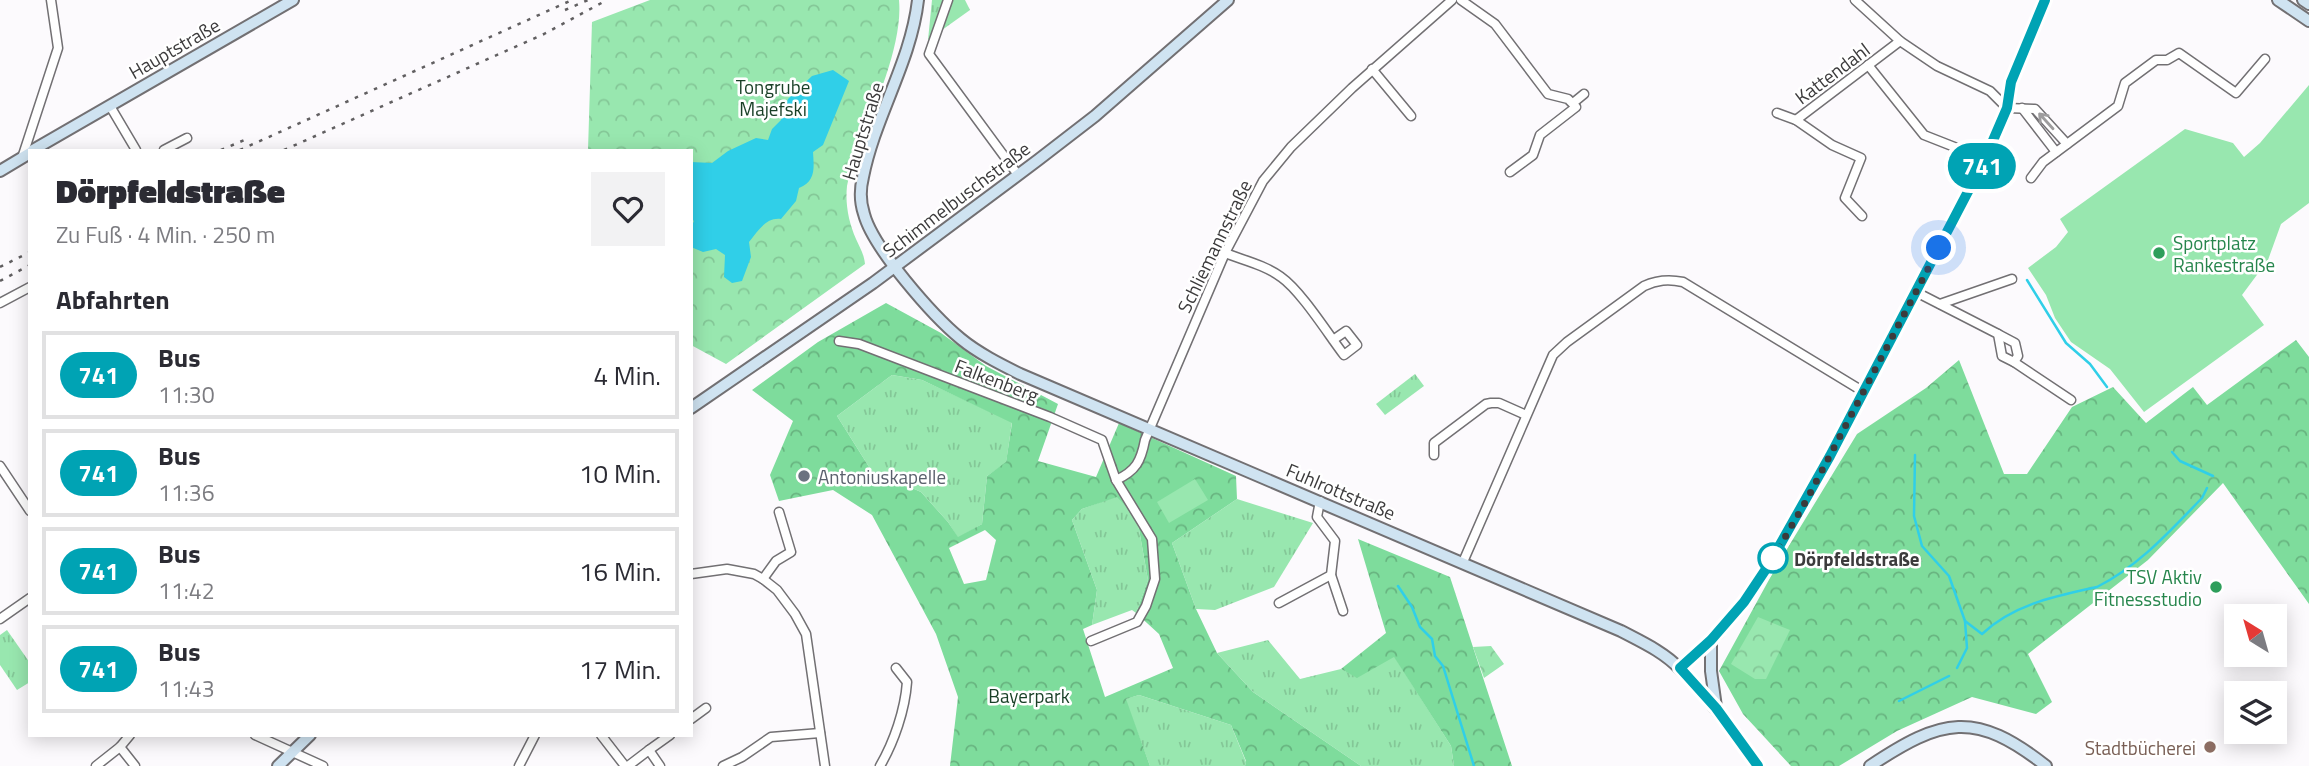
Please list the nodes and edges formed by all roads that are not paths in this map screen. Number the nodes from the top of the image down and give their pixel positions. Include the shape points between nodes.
1 (51, 0) edge
2 (293, 0) edge
3 (918, 0) edge
4 (948, 0) edge
5 (1228, 0) edge
6 (1452, 0) edge
7 (1461, 0) edge
8 (1855, 0) edge
9 (2045, 0) edge
10 (2278, 0) edge
11 (2304, 0) edge
12 (2309, 4) edge
13 (2309, 21) edge
14 (1900, 41) junction
15 (2265, 59) dead end
16 (1868, 65) junction
17 (1372, 69) junction
18 (1584, 94) dead end
19 (1573, 103) junction
20 (110, 106) junction
21 (2007, 108) junction
22 (2022, 108) junction
23 (1777, 113) dead end
24 (1411, 116) dead end
25 (1796, 120) junction
26 (187, 138) dead end
27 (2067, 144) junction
28 (29, 149) edge
29 (37, 149) edge
30 (135, 149) edge
31 (166, 149) edge
32 (2056, 152) junction
33 (28, 154) edge
34 (1985, 159) junction
35 (0, 171) edge
36 (1510, 172) dead end
37 (1018, 175) junction
38 (2031, 178) dead end
39 (1862, 216) dead end
40 (1225, 253) junction
41 (895, 267) junction
42 (2012, 279) dead end
43 (28, 288) edge
44 (1916, 292) junction
45 (0, 303) edge
46 (1940, 304) junction
47 (1998, 334) junction
48 (1333, 340) dead end
49 (839, 341) dead end
50 (2014, 362) junction
51 (1864, 392) junction
52 (2071, 400) dead end
53 (693, 407) edge
54 (1526, 415) junction
55 (1149, 429) junction
56 (1434, 455) dead end
57 (0, 466) edge
58 (1116, 480) junction
59 (1320, 501) junction
60 (28, 508) edge
61 (779, 512) dead end
62 (1463, 562) junction
63 (693, 574) edge
64 (1331, 575) junction
65 (763, 579) junction
66 (28, 599) edge
67 (1279, 603) dead end
68 (1343, 611) dead end
69 (0, 619) edge
70 (1711, 640) junction
71 (1091, 641) dead end
72 (896, 668) dead end
73 (1680, 668) junction
74 (706, 708) dead end
75 (1716, 708) junction
76 (693, 718) edge
77 (820, 733) junction
78 (129, 737) edge
79 (259, 737) edge
80 (308, 737) edge
81 (534, 737) edge
82 (603, 737) edge
83 (667, 737) edge
84 (120, 747) junction
85 (649, 750) junction
86 (291, 753) junction
87 (2039, 764) edge
88 (96, 766) edge
89 (135, 766) edge
90 (278, 766) edge
91 (323, 766) edge
92 (519, 766) edge
93 (626, 766) edge
94 (660, 766) edge
95 (723, 766) edge
96 (825, 766) edge
97 (880, 766) edge
98 (1758, 766) edge
99 (1870, 766) edge

1 - 28 street via 58,48
2 - 20 street, Hauptstraße
3 - 41 street, Hauptstraße via 906,55 865,166 861,192 868,225
4 - 37 street via 929,54
5 - 37 street, Schimmelbuschstraße via 1095,116
6 - 17 street, Schliemannstraße
7 - 19 street via 1495,24 1548,94
8 - 14 street
9 - 21 street via 2011,82
10 - 13 street
11 - 12 street
14 - 16 street, Kattendahl
14 - 21 street via 1937,66 1990,91
15 - 27 street via 2236,93 2179,53 2156,60 2125,83 2118,106
16 - 25 street, Kattendahl
16 - 34 street via 1924,135
17 - 24 street
17 - 40 street, Schliemannstraße via 1270,171
18 - 19 street
19 - 36 street via 1576,107 1540,135 1533,155
20 - 29 street, Hauptstraße
20 - 30 street
21 - 22 street
21 - 34 street
27 -> 22 street via 2035,109
22 - 32 street
23 - 25 street
25 - 39 street, Kattendahl via 1861,158 1845,198
26 - 31 street
27 - 32 street
32 - 38 street
33 - 35 street, Hauptstraße
34 - 44 street
37 - 41 street, Schimmelbuschstraße
40 - 48 street via 1281,276
40 - 55 street, Schliemannstraße
41 - 53 street, Schimmelbuschstraße
41 - 55 street, Fuhlrottstraße via 963,341 1020,374
42 - 46 street
43 - 45 street
44 - 46 street
44 - 51 street
46 - 47 street
47 - 50 street via 2003,356
47 - 50 street via 2015,343 2018,356
49 - 58 street, Falkenberg via 859,344 1102,440
50 - 52 street
51 - 54 street via 1671,279 1644,286 1558,350
51 - 70 street via 1768,566
54 - 56 street via 1499,403 1486,404 1434,443
54 - 62 street
55 - 58 street via 1140,461 1130,474
55 - 59 street, Fuhlrottstraße
57 - 60 street
58 - 71 street, Falkenberg via 1152,540 1155,579 1137,622
59 - 62 street, Fuhlrottstraße
59 - 64 street via 1317,517 1335,541
61 - 65 street via 791,552 776,561
62 - 73 street, Fuhlrottstraße via 1612,626
63 - 65 street via 727,569
64 - 67 street
64 - 68 street
65 - 77 street via 777,590 806,634
66 - 69 street
70 - 73 street
70 - 75 street
72 - 97 street via 907,682 906,692
73 - 75 street, Fuhlrottstraße
74 - 76 street
75 - 98 street, Fuhlrottstraße
77 - 95 street via 771,737
77 - 96 street
78 - 84 street
79 - 86 street
80 - 86 street
81 - 92 street
82 - 93 street
83 - 85 street
84 - 88 street
84 - 89 street
85 - 93 street
85 - 94 street
86 - 90 street
86 - 91 street
87 - 99 street via 1990,730 1945,727 1922,735

